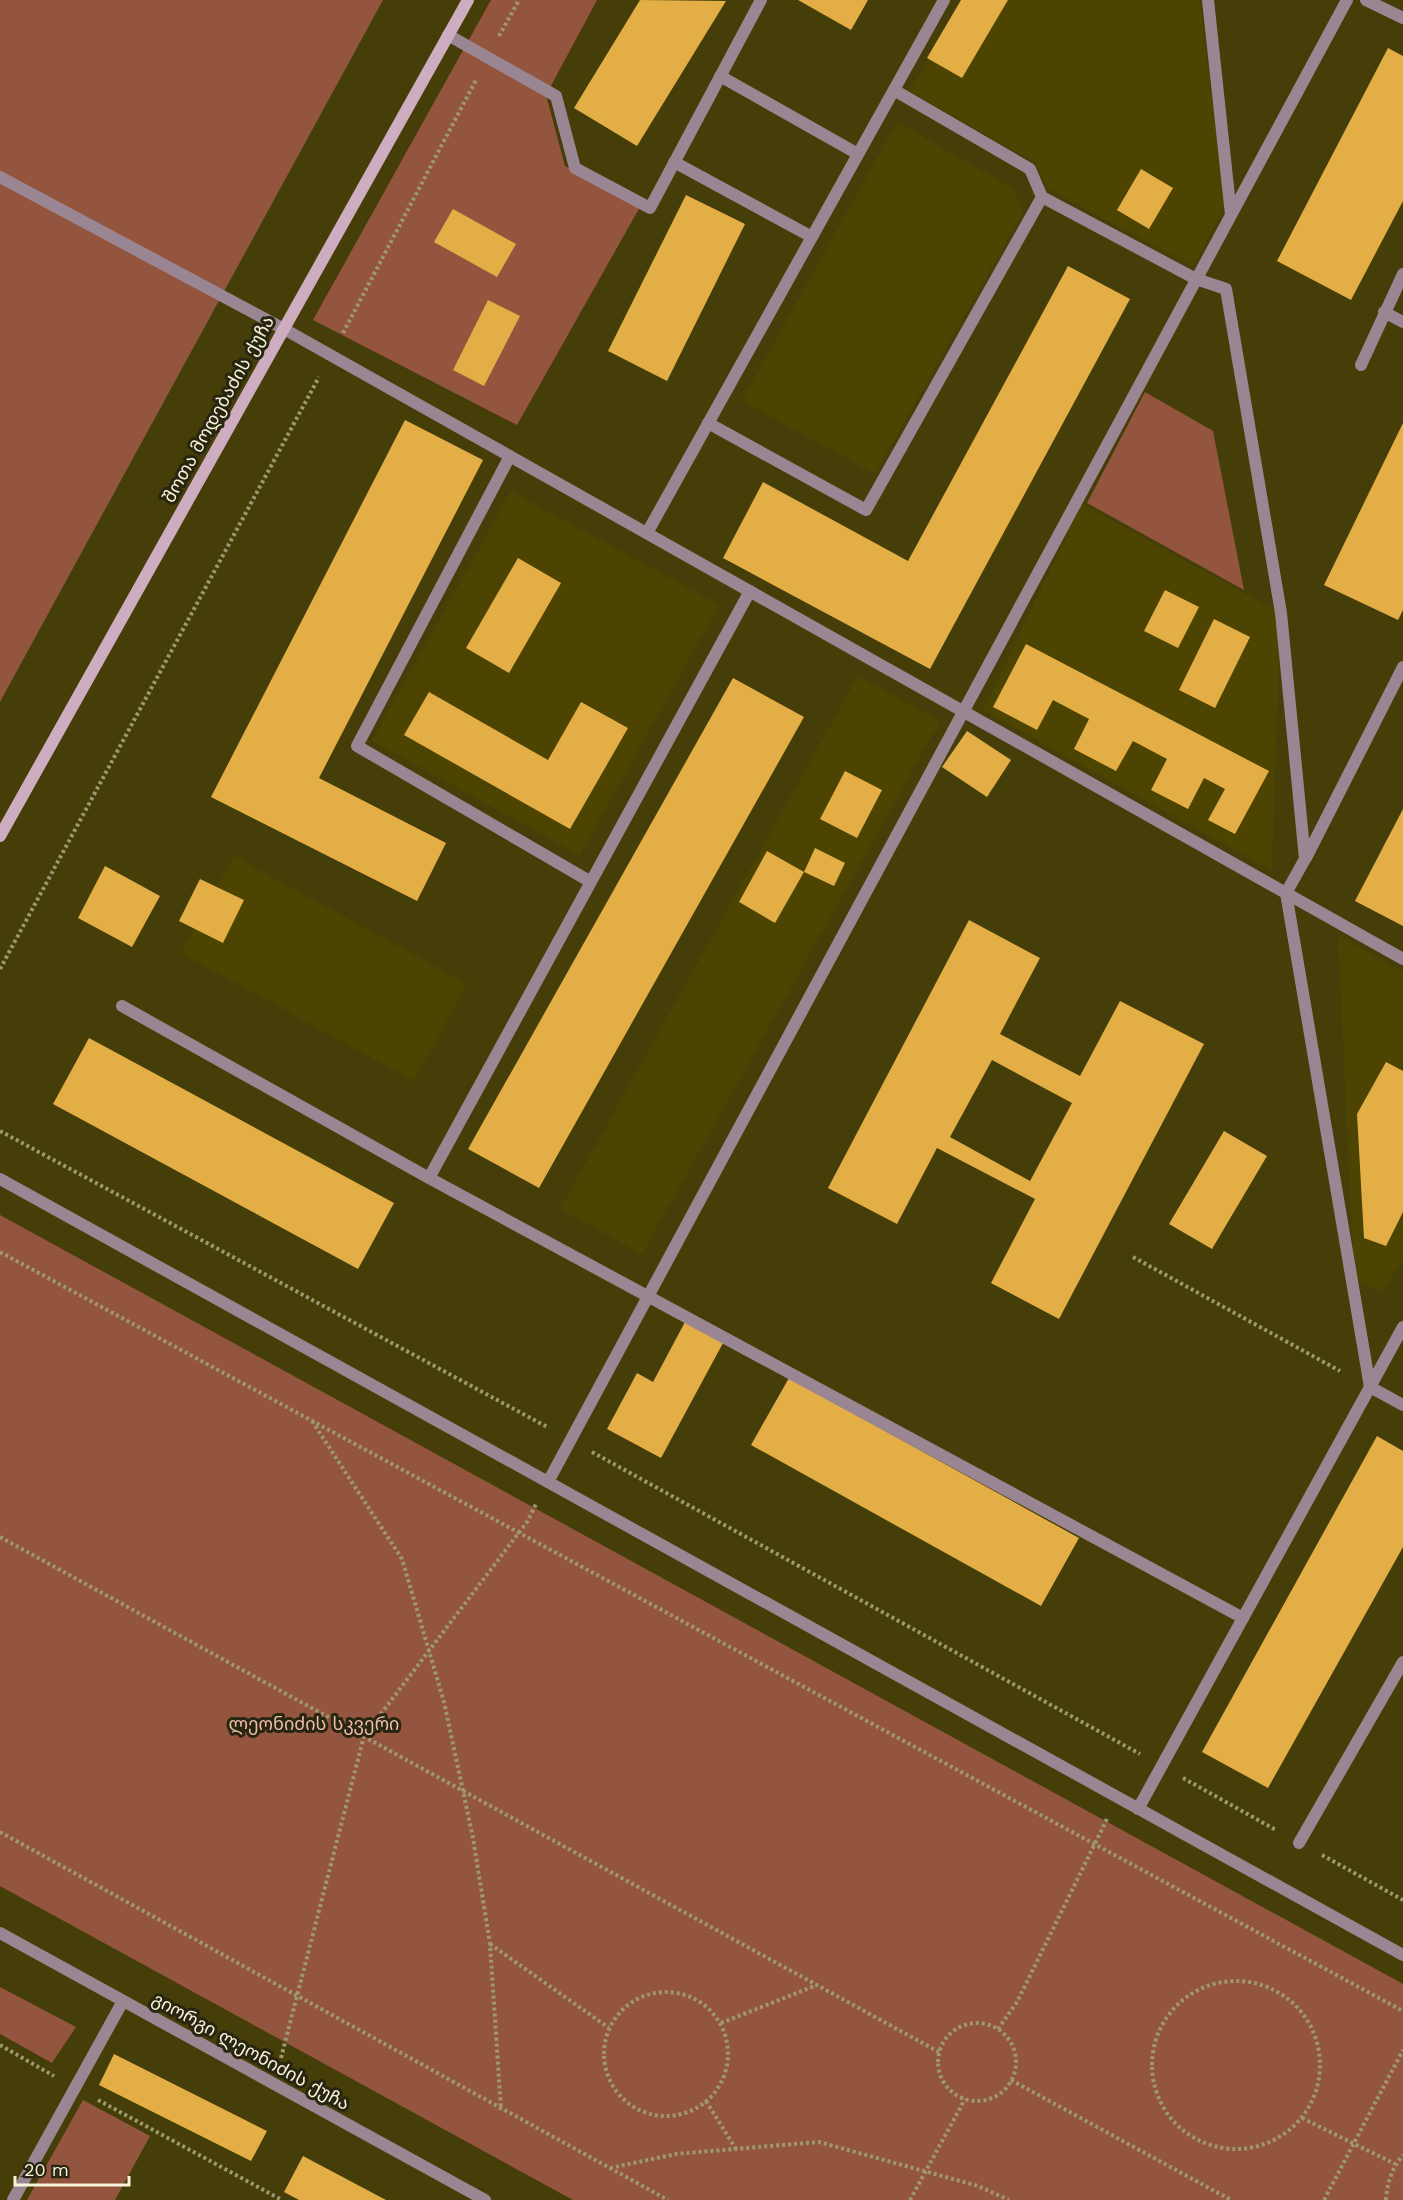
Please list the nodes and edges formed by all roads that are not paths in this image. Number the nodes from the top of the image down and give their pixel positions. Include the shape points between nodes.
1 (468, 0) edge
2 (761, 0) edge
3 (944, 0) edge
4 (1208, 0) edge
5 (1347, 0) edge
6 (1366, 0) edge
7 (1403, 18) edge
8 (448, 35) junction
9 (720, 76) junction
10 (894, 90) junction
11 (858, 154) junction
12 (674, 162) junction
13 (0, 177) edge
14 (1042, 197) junction
15 (1231, 215) junction
16 (812, 237) junction
17 (1403, 274) edge
18 (1196, 279) junction
19 (1384, 312) junction
20 (1403, 322) edge
21 (284, 329) junction
22 (1361, 365) dead end
23 (708, 423) junction
24 (510, 456) junction
25 (647, 533) junction
26 (750, 591) junction
27 (1403, 667) edge
28 (963, 712) junction
29 (0, 836) edge
30 (1305, 859) junction
31 (591, 882) junction
32 (1286, 893) junction
33 (1403, 959) edge
34 (122, 1006) dead end
35 (429, 1178) junction
36 (0, 1179) edge
37 (649, 1294) junction
38 (1403, 1327) edge
39 (1370, 1387) junction
40 (1403, 1405) edge
41 (548, 1482) junction
42 (1243, 1618) junction
43 (1403, 1662) edge
44 (1138, 1809) junction
45 (1299, 1843) road end
46 (0, 1933) edge
47 (1403, 1956) edge
48 (123, 2001) junction
49 (13, 2200) edge
50 (485, 2200) edge

1 - 8 main road, შოთა მოდებაძის ქუჩა
2 - 9 street
3 - 10 street
4 - 15 street
5 - 15 street
6 - 7 street
8 - 12 street via 556,96 574,168 650,208
8 - 21 main road, შოთა მოდებაძის ქუჩა
9 - 11 street
9 - 12 street
10 - 11 street
10 - 14 street via 1030,170
11 - 16 street
12 - 16 street
13 - 21 street
14 - 18 street
14 - 23 street via 866,510
15 - 18 street
16 - 23 street
17 - 19 street
18 - 28 street
18 - 30 street via 1226,288 1281,614
19 - 20 street
19 - 22 street
21 - 24 street
21 - 29 main road, შოთა მოდებაძის ქუჩა
23 - 25 street
24 - 25 street
24 - 31 street via 357,746
25 - 26 street
26 - 28 street
26 - 31 street
27 - 30 street
28 - 32 street
28 - 37 street
30 - 32 street
31 - 35 street
32 - 33 street
32 - 39 street
34 - 35 street
35 - 37 street
36 - 41 street
37 - 41 street
37 - 42 street
38 - 39 street
39 - 40 street
39 - 42 street
41 - 44 street
42 - 44 street
43 - 45 street
44 - 47 street
46 - 48 street, გიორგი ლეონიძის ქუჩა
48 - 49 street
48 - 50 street, გიორგი ლეონიძის ქუჩა

